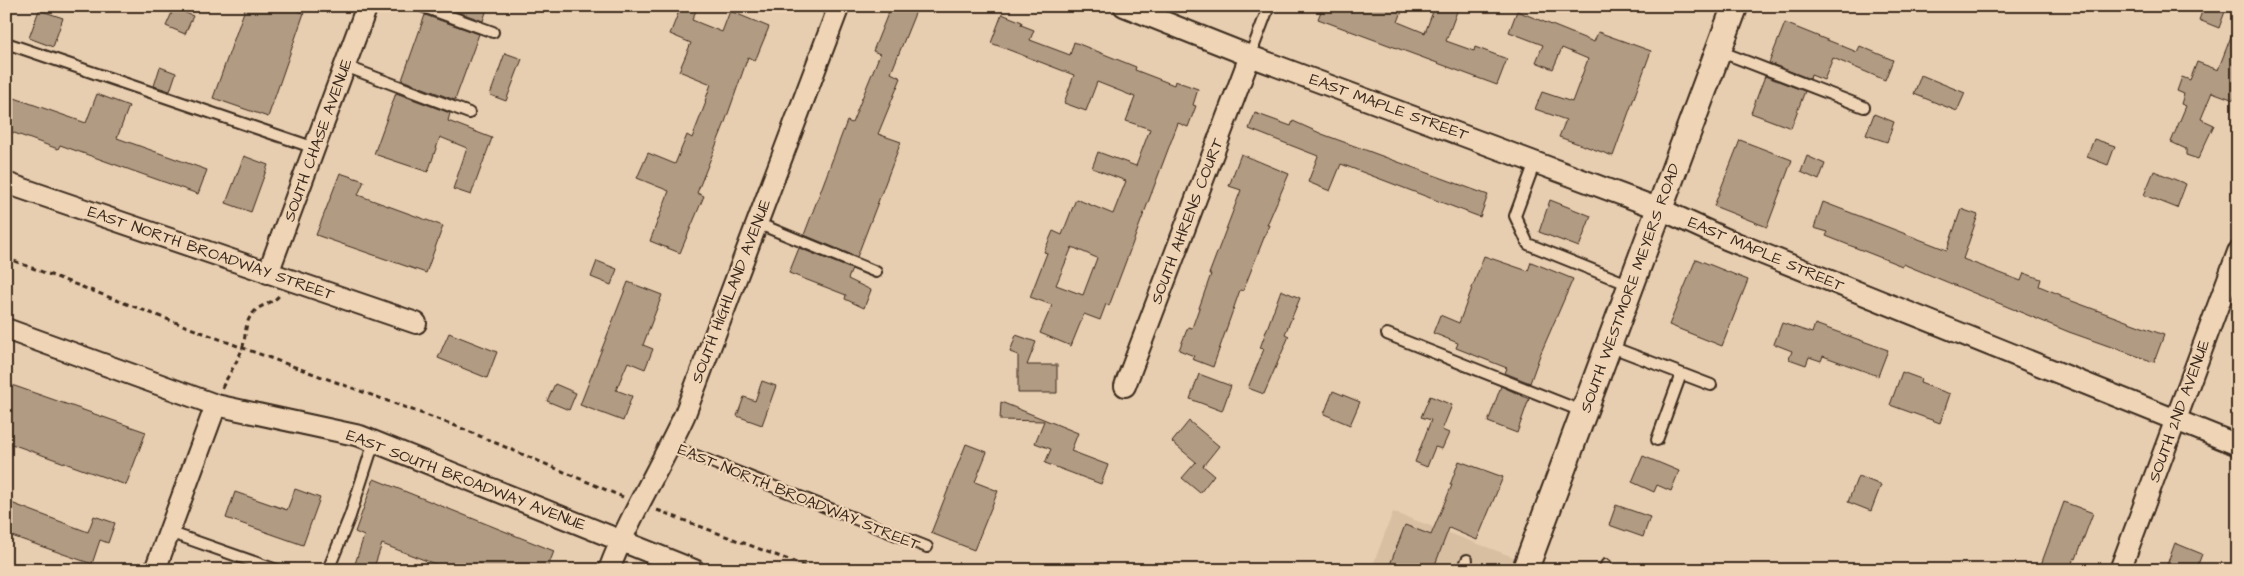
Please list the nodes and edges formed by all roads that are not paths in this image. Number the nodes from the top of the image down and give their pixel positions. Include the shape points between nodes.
1 (367, 6) edge
2 (421, 6) edge
3 (839, 6) edge
4 (1124, 6) edge
5 (1270, 6) edge
6 (1736, 6) edge
7 (493, 32) dead end
8 (6, 43) edge
9 (1719, 51) junction
10 (1250, 56) junction
11 (345, 66) junction
12 (1864, 107) dead end
13 (469, 113) dead end
14 (315, 148) junction
15 (1535, 162) junction
16 (6, 184) edge
17 (1660, 209) junction
18 (757, 223) junction
19 (2238, 252) edge
20 (876, 272) dead end
21 (268, 273) junction
22 (1631, 286) junction
23 (416, 323) dead end
24 (6, 329) edge
25 (1387, 334) dead end
26 (1609, 346) junction
27 (1681, 374) junction
28 (1711, 385) dead end
29 (1124, 386) dead end
30 (216, 405) junction
31 (1584, 412) junction
32 (2175, 421) junction
33 (1657, 440) dead end
34 (374, 442) junction
35 (2238, 445) edge
36 (670, 446) junction
37 (169, 532) junction
38 (620, 540) junction
39 (928, 547) dead end
40 (155, 570) edge
41 (277, 570) edge
42 (328, 570) edge
43 (609, 570) edge
44 (694, 570) edge
45 (1525, 570) edge
46 (2120, 570) edge

1 - 11 street, SOUTH CHASE AVENUE
2 - 7 lane
3 - 18 street, SOUTH HIGHLAND AVENUE
4 - 10 street, EAST MAPLE STREET
5 - 10 lane
6 - 9 street, SOUTH WESTMORE MEYERS ROAD
8 - 14 lane
9 - 12 lane
9 - 17 street, SOUTH WESTMORE MEYERS ROAD
10 - 15 street, EAST MAPLE STREET
10 - 29 street, SOUTH AHRENS COURT
11 - 13 lane
11 - 14 street, SOUTH CHASE AVENUE
14 - 21 street, SOUTH CHASE AVENUE
15 - 17 street, EAST MAPLE STREET
15 - 22 lane via 1515,216 1528,244
16 - 21 street, EAST NORTH BROADWAY STREET
17 - 22 street, SOUTH WESTMORE MEYERS ROAD
17 - 32 street, EAST MAPLE STREET via 1726,239
18 - 20 lane
18 - 36 street, SOUTH HIGHLAND AVENUE
19 - 32 street, SOUTH 2ND AVENUE
21 - 23 street, EAST NORTH BROADWAY STREET
22 - 26 street, SOUTH WESTMORE MEYERS ROAD
24 - 30 street, EAST SOUTH BROADWAY AVENUE
25 - 31 lane
26 - 27 lane
26 - 31 street, SOUTH WESTMORE MEYERS ROAD
27 - 28 lane
27 - 33 lane
30 - 34 street, EAST SOUTH BROADWAY AVENUE via 360,436
30 - 37 street
31 - 45 street, SOUTH WESTMORE MEYERS ROAD
32 - 35 street, EAST MAPLE STREET
32 - 46 street, SOUTH 2ND AVENUE
34 - 38 street, EAST SOUTH BROADWAY AVENUE
34 - 42 lane
36 - 38 street, SOUTH HIGHLAND AVENUE
36 - 39 lane, EAST NORTH BROADWAY STREET
37 - 40 street
37 - 41 lane
38 - 43 street, SOUTH HIGHLAND AVENUE
38 - 44 street, EAST SOUTH BROADWAY AVENUE

